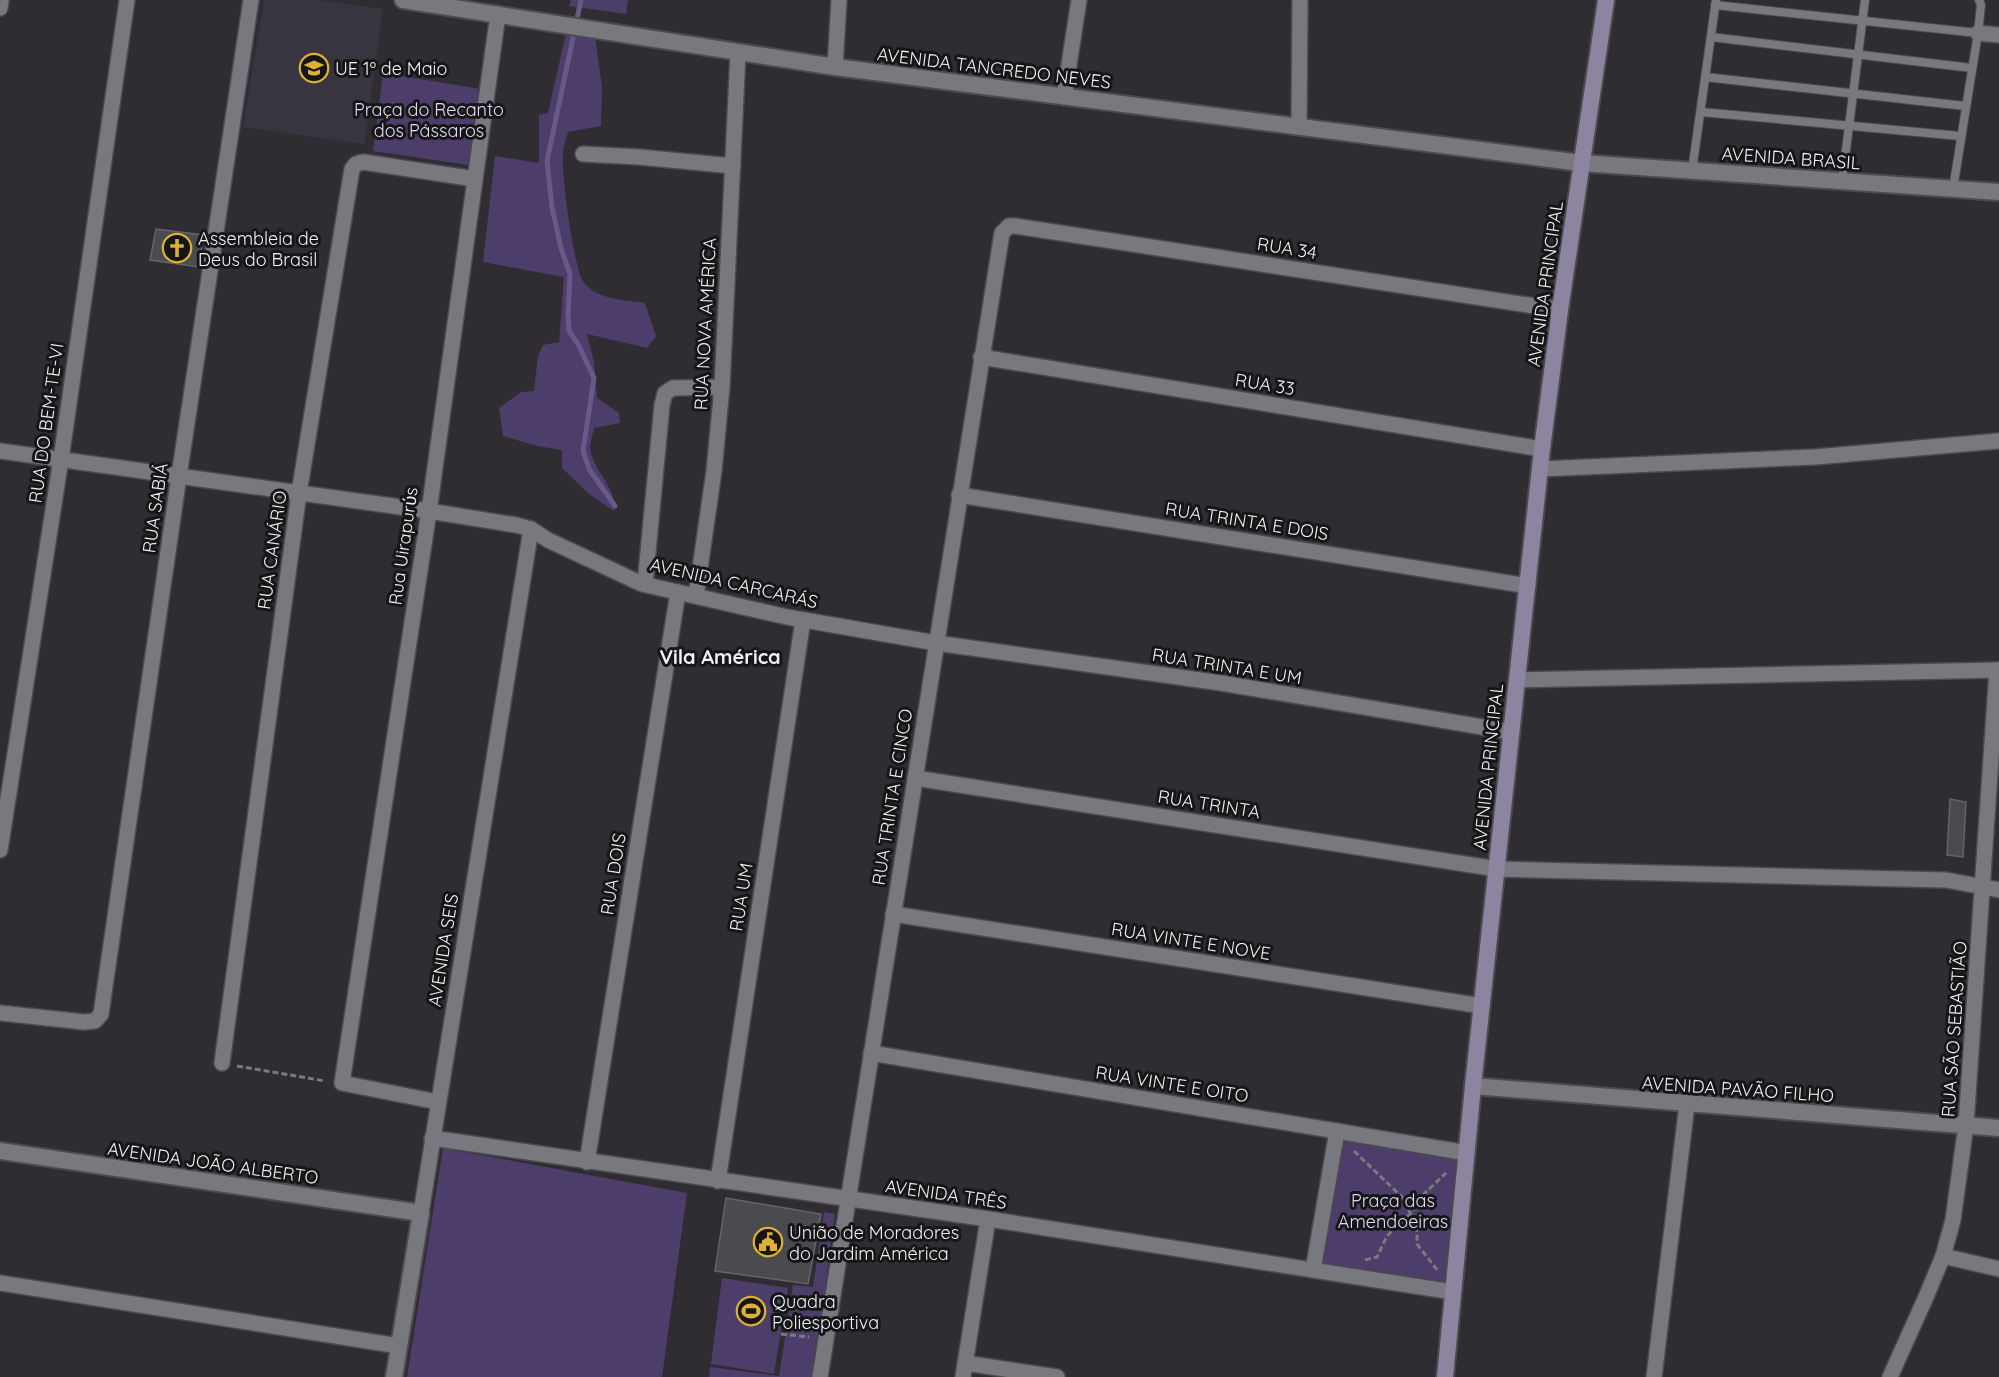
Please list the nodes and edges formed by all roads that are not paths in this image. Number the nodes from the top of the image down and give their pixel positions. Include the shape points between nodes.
1 (1, 0) edge
2 (127, 0) edge
3 (251, 0) edge
4 (403, 0) edge
5 (839, 0) edge
6 (1079, 0) edge
7 (1300, 0) edge
8 (1606, 0) edge
9 (1865, 0) edge
10 (1979, 0) edge
11 (1716, 3) edge
12 (0, 8) edge
13 (498, 14) junction
14 (1862, 22) junction
15 (1978, 33) junction
16 (1999, 35) edge
17 (1711, 37) junction
18 (738, 53) junction
19 (1858, 55) junction
20 (835, 67) junction
21 (1972, 69) junction
22 (1705, 77) junction
23 (1853, 94) junction
24 (1064, 97) junction
25 (1965, 106) junction
26 (1701, 112) junction
27 (1299, 126) junction
28 (1849, 126) junction
29 (1960, 136) junction
30 (583, 154) dead end
31 (1581, 163) junction
32 (733, 166) junction
33 (1692, 171) junction
34 (475, 179) junction
35 (1842, 181) junction
36 (1953, 189) junction
37 (1999, 192) edge
38 (1009, 226) joint
39 (1560, 310) junction
40 (981, 357) junction
41 (722, 387) junction
42 (1999, 441) edge
43 (1542, 449) junction
44 (0, 451) edge
45 (61, 459) junction
46 (1540, 469) junction
47 (179, 476) junction
48 (299, 493) junction
49 (959, 495) junction
50 (429, 511) junction
51 (531, 529) junction
52 (645, 584) junction
53 (1528, 586) junction
54 (678, 592) junction
55 (696, 596) junction
56 (803, 620) junction
57 (936, 643) junction
58 (1998, 670) edge
59 (1517, 680) junction
60 (1512, 732) junction
61 (1994, 774) edge
62 (915, 778) junction
63 (0, 850) edge
64 (1497, 869) junction
65 (1983, 886) junction
66 (1999, 890) edge
67 (893, 914) junction
68 (1482, 1006) junction
69 (0, 1012) edge
70 (871, 1053) junction
71 (222, 1063) road end
72 (1473, 1086) junction
73 (438, 1102) junction
74 (1687, 1104) junction
75 (1966, 1125) junction
76 (1999, 1128) edge
77 (1337, 1131) junction
78 (432, 1138) junction
79 (0, 1151) edge
80 (1467, 1153) junction
81 (587, 1162) junction
82 (718, 1180) junction
83 (848, 1200) junction
84 (421, 1213) junction
85 (988, 1220) junction
86 (1943, 1256) junction
87 (1999, 1269) edge
88 (1313, 1270) junction
89 (0, 1283) edge
90 (1453, 1292) junction
91 (399, 1346) junction
92 (964, 1370) edge
93 (394, 1377) edge
94 (820, 1377) edge
95 (1057, 1377) edge
96 (1445, 1377) edge
97 (1654, 1377) edge
98 (1890, 1377) edge

1 - 12 street
2 - 45 street, RUA DO BEM-TE-VI
3 - 47 street, RUA SABIÁ
4 - 13 street, AVENIDA TANCREDO NEVES
5 - 20 street
6 - 24 street
7 - 27 street
8 - 31 main road, AVENIDA PRINCIPAL
9 - 14 lane
10 - 15 lane
11 - 14 lane
11 - 17 lane
13 - 18 street, AVENIDA TANCREDO NEVES
13 - 34 street, Rua Uirapurύs
14 - 15 lane
14 - 19 lane
15 - 16 street
15 - 21 lane
17 - 19 lane
17 - 22 lane
18 - 20 street, AVENIDA TANCREDO NEVES
18 - 32 street, RUA NOVA AMÉRICA
19 - 21 lane
19 - 23 lane
20 - 24 street, AVENIDA TANCREDO NEVES
21 - 25 lane
22 - 23 lane
22 - 26 lane
23 - 25 lane
23 - 28 lane
24 - 27 street, AVENIDA TANCREDO NEVES
25 - 29 lane
26 - 28 lane
26 - 33 lane
27 - 31 street, AVENIDA TANCREDO NEVES
28 - 29 lane
28 - 35 lane
29 - 36 lane
30 - 32 street
31 - 33 street, AVENIDA BRASIL
31 - 39 main road, AVENIDA PRINCIPAL
32 - 41 street, RUA NOVA AMÉRICA
33 - 35 street, AVENIDA BRASIL
34 - 48 street, RUA CANÁRIO via 363,162 352,169
34 - 50 street, Rua Uirapurύs
35 - 36 street, AVENIDA BRASIL
36 - 37 street, AVENIDA BRASIL
38 - 39 street, RUA 34
38 - 40 street, RUA TRINTA E CINCO via 1000,238
39 - 43 main road, AVENIDA PRINCIPAL
40 - 43 street, RUA 33
40 - 49 street, RUA TRINTA E CINCO
41 - 52 street via 673,388 665,393
41 - 55 street, RUA NOVA AMÉRICA
42 - 46 street via 1815,457
43 - 46 main road, AVENIDA PRINCIPAL
44 - 45 street, AVENIDA CARCARÁS
45 - 47 street, AVENIDA CARCARÁS
45 - 63 street, RUA DO BEM-TE-VI
46 - 53 main road, AVENIDA PRINCIPAL
47 - 48 street, AVENIDA CARCARÁS
47 - 69 street, RUA SABIÁ via 101,1014 96,1021 84,1022
48 - 50 street, AVENIDA CARCARÁS
48 - 71 street, RUA CANÁRIO
49 - 53 street, RUA TRINTA E DOIS
49 - 57 street, RUA TRINTA E CINCO
50 - 51 street, AVENIDA CARCARÁS
50 - 73 street, Rua Uirapurύs via 342,1083
51 - 52 street, AVENIDA CARCARÁS
51 - 73 street, AVENIDA SEIS
52 - 54 street, AVENIDA CARCARÁS
53 - 59 main road, AVENIDA PRINCIPAL
54 - 55 street, AVENIDA CARCARÁS
54 - 81 street, RUA DOIS
55 - 56 street, AVENIDA CARCARÁS
56 - 57 street, AVENIDA CARCARÁS
56 - 82 street, RUA UM
57 - 60 street, RUA TRINTA E UM via 1221,683
57 - 62 street, RUA TRINTA E CINCO
58 - 59 street
58 - 61 street, RUA SÃO SEBASTIÃO
59 - 60 main road, AVENIDA PRINCIPAL
60 - 64 main road, AVENIDA PRINCIPAL
61 - 65 street, RUA SÃO SEBASTIÃO
62 - 64 street, RUA TRINTA
62 - 67 street, RUA TRINTA E CINCO
64 - 65 street, RUA TRINTA via 1946,880
64 - 68 main road, AVENIDA PRINCIPAL
65 - 66 street, RUA TRINTA
65 - 75 street, RUA SÃO SEBASTIÃO
67 - 68 street, RUA VINTE E NOVE
67 - 70 street, RUA TRINTA E CINCO
68 - 72 main road, AVENIDA PRINCIPAL
70 - 77 street, RUA VINTE E OITO
70 - 83 street, RUA TRINTA E CINCO
72 - 74 street, AVENIDA PAVÃO FILHO
72 - 80 main road, AVENIDA PRINCIPAL
73 - 78 street, AVENIDA SEIS
74 - 75 street, AVENIDA PAVÃO FILHO
74 - 97 street
75 - 76 street, AVENIDA PAVÃO FILHO
75 - 86 street, RUA SÃO SEBASTIÃO via 1953,1220
77 - 80 street, RUA VINTE E OITO
77 - 88 street
78 - 81 street, AVENIDA TRÊS
78 - 84 street, AVENIDA SEIS
79 - 84 street, AVENIDA JOÃO ALBERTO
80 - 90 main road, AVENIDA PRINCIPAL
81 - 82 street, AVENIDA TRÊS
82 - 83 street, AVENIDA TRÊS
83 - 85 street, AVENIDA TRÊS
83 - 94 street, RUA TRINTA E CINCO
84 - 91 street, AVENIDA SEIS
85 - 88 street, AVENIDA TRÊS
85 - 92 street
86 - 87 street
86 - 98 street, RUA SÃO SEBASTIÃO
88 - 90 street, AVENIDA TRÊS
89 - 91 street
90 - 96 main road, AVENIDA PRINCIPAL
91 - 93 street, AVENIDA SEIS
92 - 95 street

